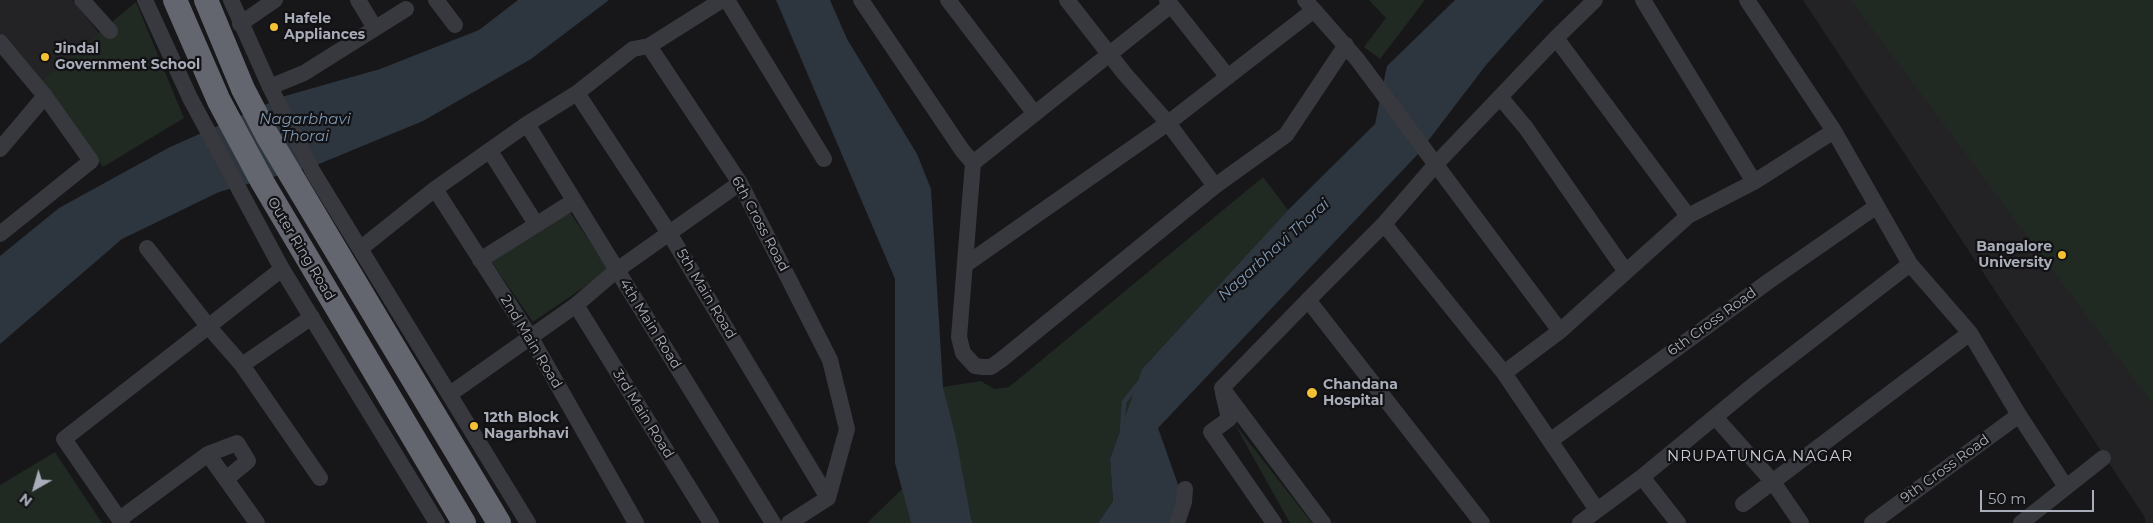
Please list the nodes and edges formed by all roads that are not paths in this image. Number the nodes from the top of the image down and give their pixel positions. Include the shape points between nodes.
1 (82, 0) edge
2 (146, 0) edge
3 (175, 0) edge
4 (206, 0) edge
5 (231, 0) edge
6 (275, 0) edge
7 (358, 0) edge
8 (436, 0) edge
9 (722, 0) edge
10 (727, 0) edge
11 (861, 0) edge
12 (948, 0) edge
13 (1068, 0) edge
14 (1595, 0) edge
15 (1644, 0) edge
16 (1747, 0) edge
17 (1169, 2) edge
18 (1309, 5) edge
19 (406, 9) dead end
20 (240, 24) junction
21 (455, 25) dead end
22 (375, 28) junction
23 (110, 31) dead end
24 (1556, 38) junction
25 (1346, 45) junction
26 (649, 46) junction
27 (2, 49) edge
28 (1109, 54) junction
29 (1228, 77) junction
30 (272, 92) junction
31 (578, 93) junction
32 (45, 96) junction
33 (1500, 97) junction
34 (1035, 114) junction
35 (1168, 123) junction
36 (527, 124) junction
37 (1834, 130) junction
38 (0, 149) edge
39 (490, 151) junction
40 (1432, 158) junction
41 (824, 159) dead end
42 (973, 163) junction
43 (303, 176) junction
44 (1754, 182) junction
45 (740, 183) junction
46 (1215, 186) junction
47 (436, 189) junction
48 (574, 201) junction
49 (1877, 206) junction
50 (1688, 216) junction
51 (536, 224) junction
52 (1384, 224) junction
53 (669, 233) junction
54 (0, 234) edge
55 (147, 248) dead end
56 (360, 250) junction
57 (480, 260) junction
58 (1910, 264) junction
59 (965, 265) junction
60 (282, 268) junction
61 (617, 270) junction
62 (1626, 272) junction
63 (1308, 300) junction
64 (576, 305) junction
65 (312, 317) junction
66 (208, 326) junction
67 (1560, 331) junction
68 (1970, 333) junction
69 (530, 338) junction
70 (242, 365) junction
71 (1504, 373) junction
72 (1222, 388) junction
73 (450, 394) junction
74 (2019, 415) junction
75 (1715, 417) junction
76 (1550, 441) junction
77 (208, 454) junction
78 (2103, 458) dead end
79 (320, 478) dead end
80 (1642, 478) junction
81 (226, 479) junction
82 (1773, 482) junction
83 (2066, 487) junction
84 (1185, 489) dead end
85 (828, 498) junction
86 (1743, 504) dead end
87 (1597, 510) junction
88 (121, 521) edge
89 (257, 523) edge
90 (437, 523) edge
91 (464, 523) edge
92 (499, 523) edge
93 (528, 523) edge
94 (636, 523) edge
95 (711, 523) edge
96 (773, 523) edge
97 (789, 523) edge
98 (1177, 523) edge
99 (1274, 523) edge
100 (1323, 523) edge
101 (1482, 523) edge
102 (1580, 523) edge
103 (1678, 523) edge
104 (1801, 523) edge
105 (1872, 523) edge
106 (2021, 523) edge

1 - 23 street
2 - 60 street via 206,128
3 - 91 highway, Outer Ring Road via 219,101 262,183
4 - 43 highway, Outer Ring Road via 243,89
5 - 20 street
6 - 20 street
7 - 22 street
8 - 21 street
9 - 26 street
10 - 41 street
11 - 42 street
12 - 34 street
13 - 28 street
14 - 24 street
15 - 44 street
16 - 37 street
17 - 28 street
17 - 29 street
18 - 25 street
18 - 29 street
19 - 22 street
20 - 30 street
22 - 30 street
24 - 33 street
24 - 50 street
25 - 40 street
25 - 46 street via 1286,135
26 - 31 street via 633,49
26 - 45 street, 6th Cross Road
27 - 32 street
28 - 34 street
28 - 35 street
29 - 35 street
30 - 43 street
31 - 36 street
31 - 53 street, 5th Main Road
32 - 38 street
32 - 54 street via 91,162
33 - 40 street
33 - 62 street via 1526,128
34 - 42 street
35 - 46 street
35 - 59 street
36 - 39 street
36 - 48 street, 4th Main Road
37 - 44 street
37 - 49 street
39 - 47 street
39 - 51 street
40 - 52 street
40 - 67 street
42 - 59 street
43 - 56 street
43 - 92 highway, Outer Ring Road
44 - 50 street
45 - 53 street
45 - 85 street, 6th Cross Road via 830,360 847,429
46 - 59 street via 991,367 974,366 961,347
47 - 56 street
47 - 57 street, 2nd Main Road
48 - 51 street
48 - 61 street, 4th Main Road
49 - 58 street
49 - 76 street, 6th Cross Road via 1768,281
50 - 62 street
51 - 57 street
52 - 63 street
52 - 71 street
53 - 61 street
53 - 85 street, 5th Main Road
55 - 66 street
56 - 73 street
57 - 69 street, 2nd Main Road
58 - 68 street
58 - 75 street
60 - 65 street
60 - 66 street
61 - 64 street
61 - 96 street, 4th Main Road
62 - 67 street
63 - 72 street
63 - 101 street
64 - 69 street
64 - 95 street, 3rd Main Road
65 - 70 street
65 - 90 street
66 - 70 street
66 - 88 street via 64,439
67 - 71 street
68 - 74 street
68 - 82 street
69 - 73 street
69 - 94 street, 2nd Main Road
70 - 79 street
71 - 76 street
72 - 99 street via 1229,419 1211,432
72 - 100 street
73 - 93 street
74 - 83 street
74 - 105 street, 9th Cross Road
75 - 80 street
75 - 82 street
76 - 87 street
77 - 81 street
77 - 81 street via 238,443 248,461
77 - 88 street
78 - 83 street
80 - 87 street
80 - 103 street
81 - 89 street
82 - 86 street
82 - 104 street
83 - 106 street
84 - 98 street
85 - 97 street
87 - 102 street

